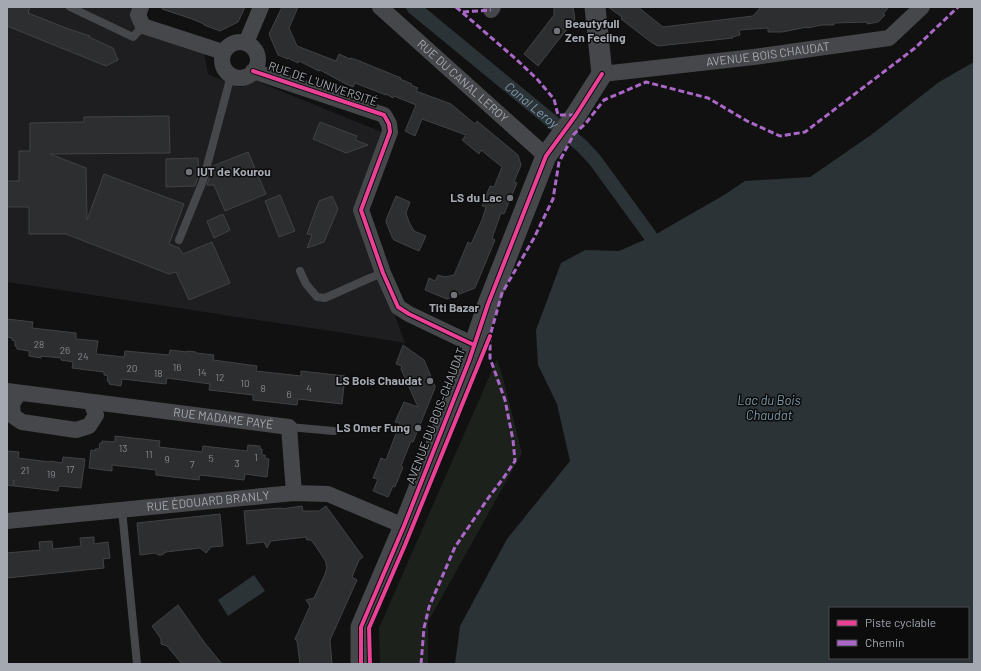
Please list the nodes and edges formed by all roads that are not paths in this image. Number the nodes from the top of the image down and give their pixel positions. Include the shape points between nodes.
1 (70, 7) edge
2 (141, 7) edge
3 (261, 7) edge
4 (380, 7) edge
5 (595, 7) edge
6 (922, 7) edge
7 (143, 26) junction
8 (246, 43) junction
9 (223, 52) junction
10 (254, 71) junction
11 (602, 74) junction
12 (233, 76) junction
13 (546, 156) junction
14 (179, 240) dead end
15 (300, 271) dead end
16 (383, 273) junction
17 (474, 345) junction
18 (13, 392) edge
19 (91, 402) junction
20 (288, 427) junction
21 (334, 431) dead end
22 (294, 494) junction
23 (122, 510) junction
24 (7, 520) edge
25 (404, 526) junction
26 (137, 664) edge
27 (361, 664) edge

1 - 7 lane via 133,37
2 - 7 street via 138,15
3 - 8 street
4 - 13 street, RUE DU CANAL LEROY
5 - 11 street
6 - 11 street, AVENUE BOIS CHAUDAT via 889,38 754,57
7 - 9 street
8 - 9 street via 233,43
8 - 10 street via 256,53
9 - 12 street via 223,66
10 - 12 street via 244,77
10 - 16 street, RUE DE L'UNIVERSITÉ via 384,115 390,132 362,210
11 - 13 street, AVENUE DU BOIS-CHAUDAT
12 - 14 lane via 203,181
13 - 17 street, AVENUE DU BOIS-CHAUDAT
15 - 16 lane via 316,297 325,298
16 - 17 street, RUE DE L'UNIVERSITÉ via 398,307
17 - 25 street, AVENUE DU BOIS-CHAUDAT
18 - 19 street, RUE MADAME PAYÉ
18 - 19 street, RUE MADAME PAYÉ via 13,416 17,420 76,430 90,426 96,415
19 - 20 street, RUE MADAME PAYÉ
20 - 21 lane
20 - 22 street, RUE MADAME PAYÉ
22 - 23 street, RUE ÉDOUARD BRANLY
22 - 25 street, RUE ÉDOUARD BRANLY via 328,494
23 - 24 street, RUE ÉDOUARD BRANLY
23 - 26 lane
25 - 27 street, AVENUE DU BOIS-CHAUDAT via 361,627

